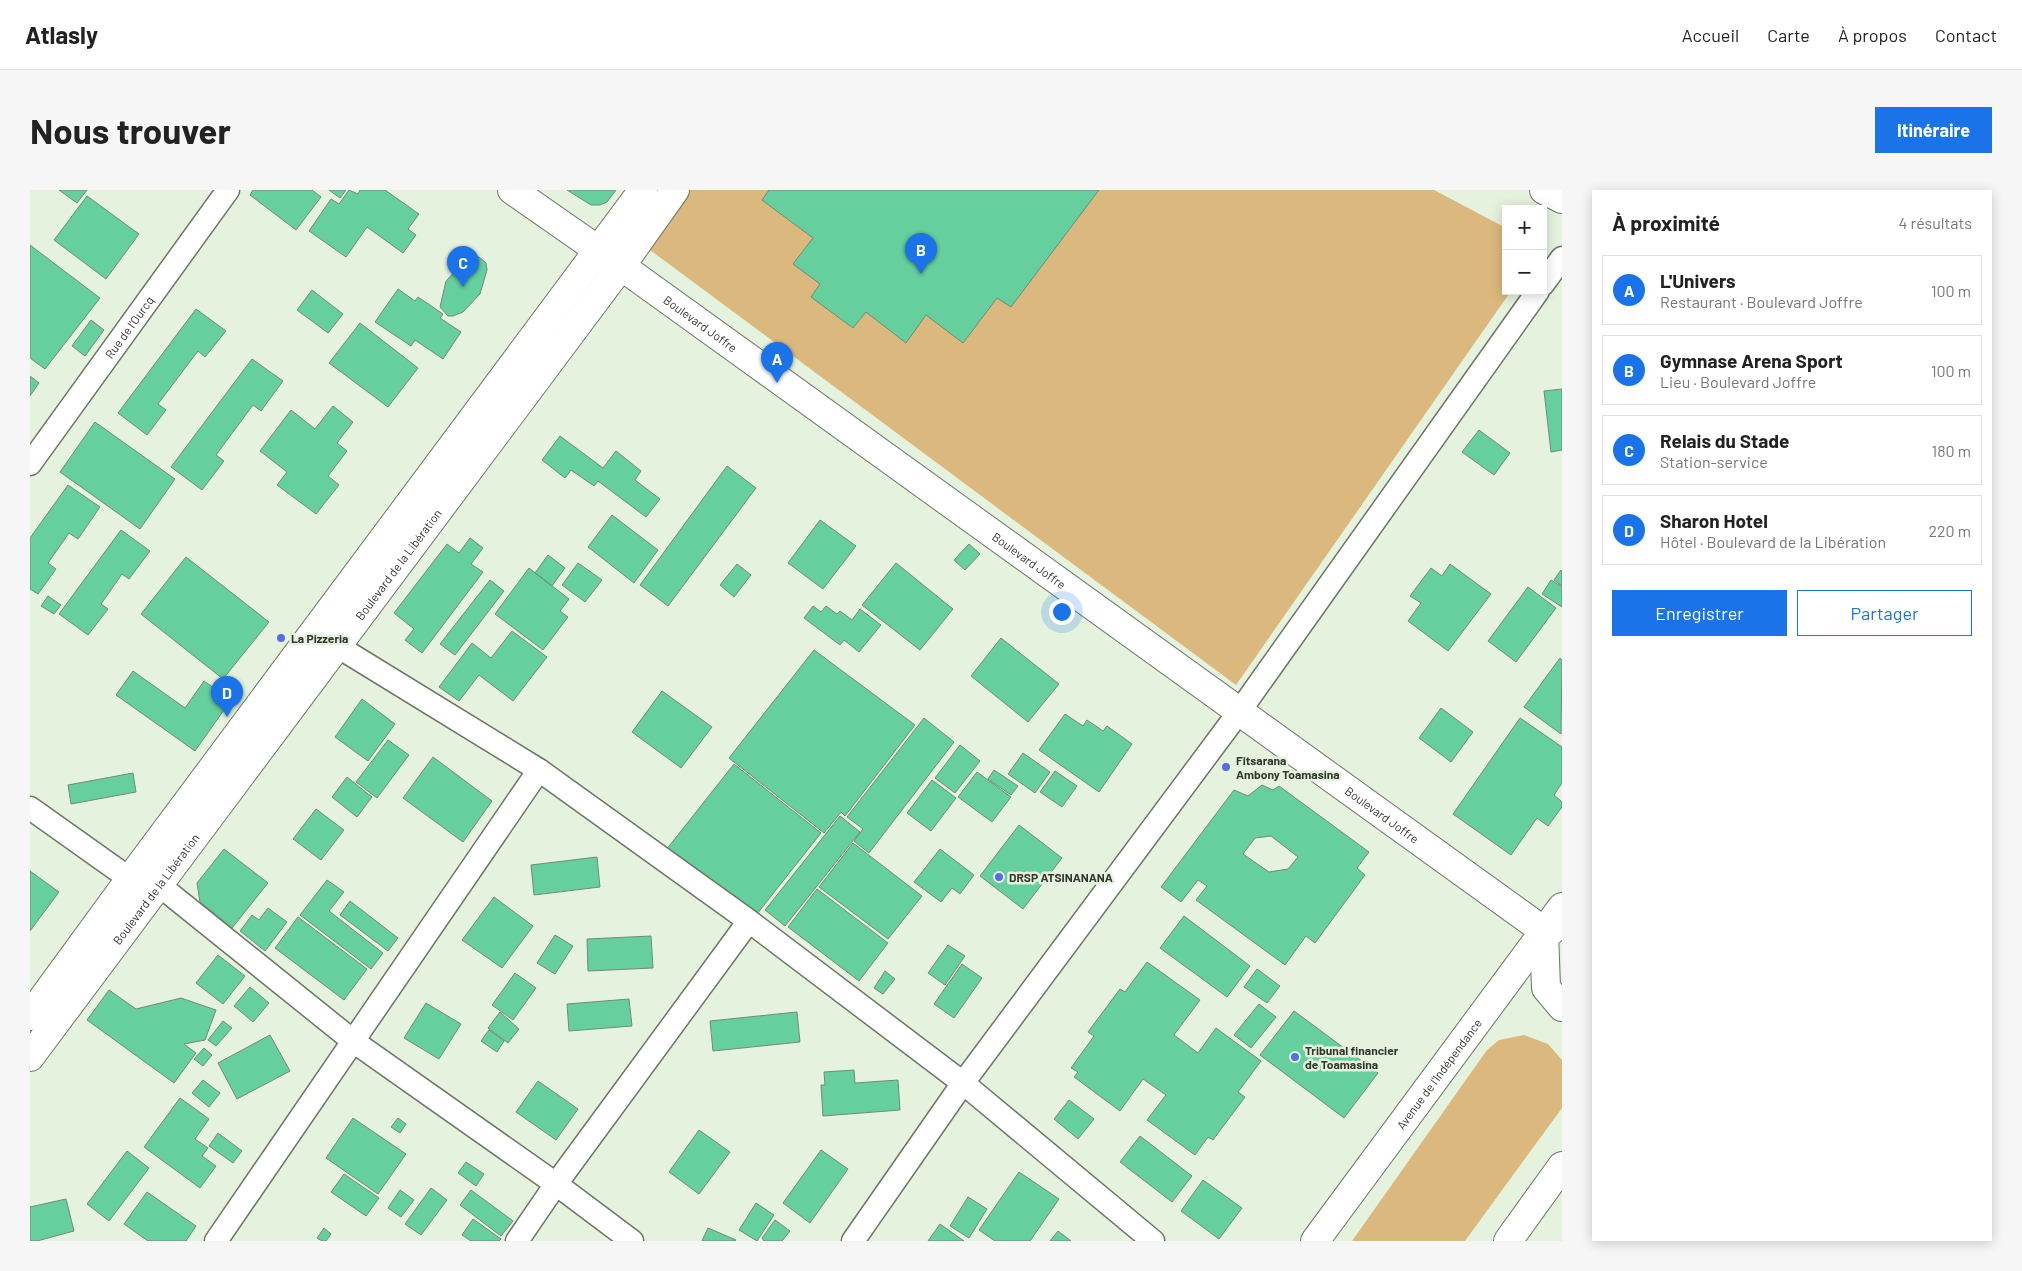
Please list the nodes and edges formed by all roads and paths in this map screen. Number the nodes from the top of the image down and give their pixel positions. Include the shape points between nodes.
1 (228, 190) edge
2 (512, 190) edge
3 (643, 190) edge
4 (675, 190) edge
5 (1544, 190) edge
6 (1562, 199) edge
7 (610, 258) junction
8 (1562, 258) edge
9 (1547, 279) edge
10 (1535, 295) edge
11 (30, 464) edge
12 (316, 629) junction
13 (337, 646) junction
14 (1239, 712) junction
15 (539, 770) junction
16 (30, 808) edge
17 (130, 879) junction
18 (159, 885) junction
19 (1562, 907) edge
20 (749, 922) junction
21 (1553, 931) edge
22 (1562, 1007) edge
23 (30, 1016) edge
24 (353, 1041) junction
25 (30, 1057) edge
26 (963, 1083) junction
27 (1562, 1166) edge
28 (556, 1184) junction
29 (216, 1241) edge
30 (517, 1241) edge
31 (632, 1241) edge
32 (853, 1241) edge
33 (1153, 1241) edge
34 (1315, 1241) edge
35 (1508, 1241) edge

1 - 11 street, Rue de l'Ourcq
2 - 7 street, Boulevard Joffre
3 - 7 street, Boulevard de la Libération
4 - 7 street, Boulevard de la Libération
5 - 6 street
7 - 12 street, Boulevard de la Libération
7 - 13 street, Boulevard de la Libération
7 - 14 street, Boulevard Joffre
8 - 9 street
10 - 14 street
12 - 13 street
12 - 17 street, Boulevard de la Libération
13 - 15 street
13 - 18 street, Boulevard de la Libération
14 - 21 street, Boulevard Joffre
14 - 26 street
15 - 20 street
15 - 24 street
16 - 17 street
17 - 18 street
17 - 23 street, Boulevard de la Libération
18 - 24 street
18 - 25 street, Boulevard de la Libération
19 - 21 street, Avenue de l'Indépendance
20 - 26 street
20 - 28 street
21 - 22 street via 1546,988
21 - 34 street, Avenue de l'Indépendance
24 - 28 street
24 - 29 street
26 - 32 street
26 - 33 street
27 - 35 street
28 - 30 street
28 - 31 street

